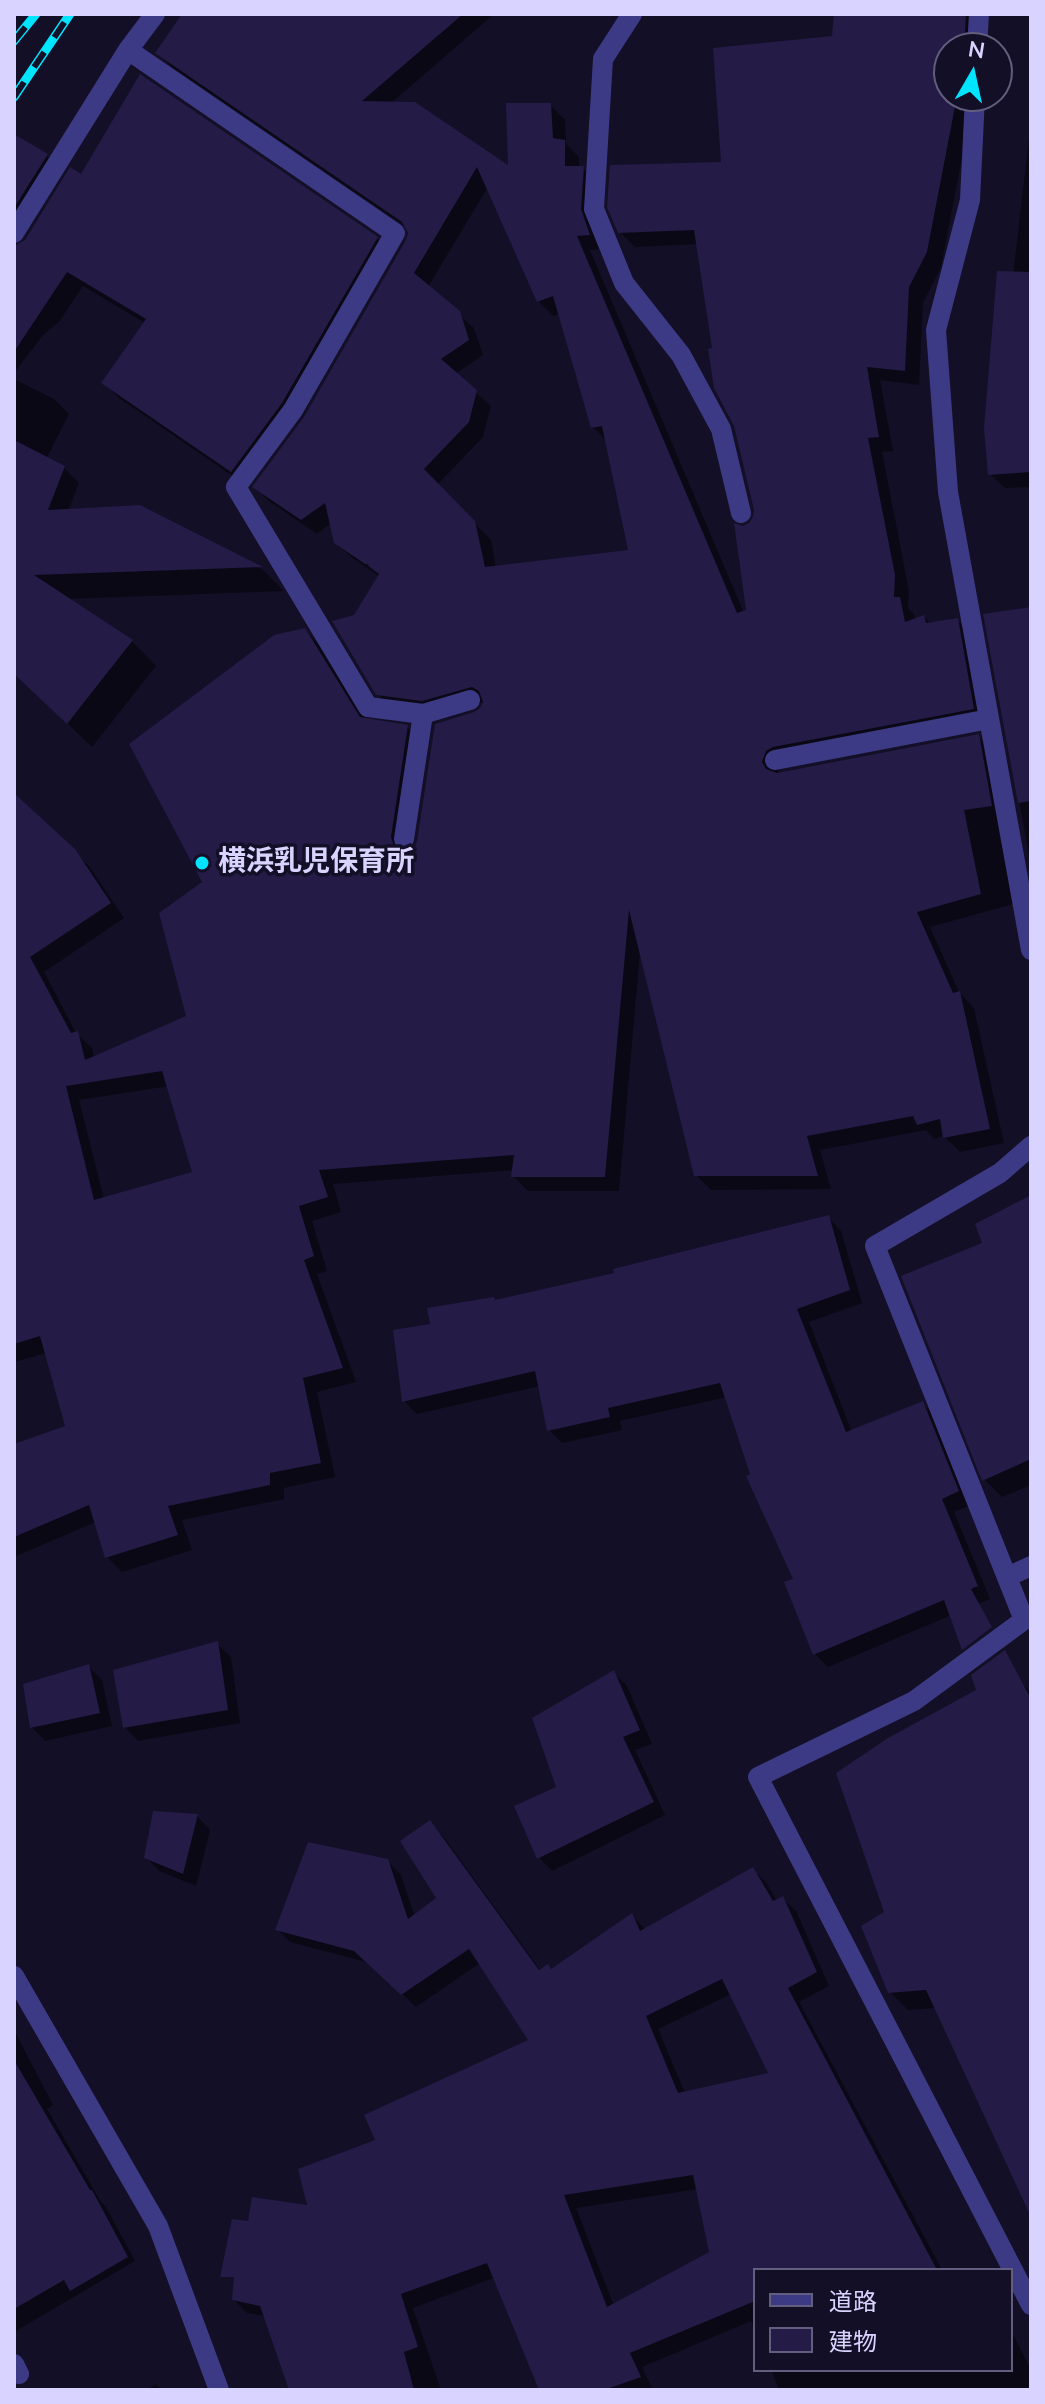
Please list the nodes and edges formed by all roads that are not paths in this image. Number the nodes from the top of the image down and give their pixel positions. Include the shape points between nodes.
1 (155, 14) edge
2 (632, 14) edge
3 (128, 50) junction
4 (974, 112) edge
5 (14, 233) edge
6 (741, 513) dead end
7 (470, 700) dead end
8 (423, 714) junction
9 (989, 719) junction
10 (775, 760) dead end
11 (404, 839) dead end
12 (1031, 950) edge
13 (1031, 1146) edge
14 (1031, 1566) edge
15 (1007, 1577) junction
16 (14, 1976) edge
17 (1012, 2268) edge
18 (1013, 2270) edge
19 (1031, 2305) edge
20 (219, 2390) edge

1 - 3 street
2 - 6 street via 603,59 594,209 624,283 681,355 721,429
3 - 5 street
3 - 8 street via 395,233 293,410 236,487 368,707
4 - 9 street via 970,200 936,330 948,492
7 - 8 street
8 - 11 street
9 - 10 street
9 - 12 street
13 - 15 street via 1000,1173 875,1246
14 - 15 street
15 - 17 street via 1024,1620 914,1701 758,1777
16 - 20 street via 158,2226
18 - 19 street

